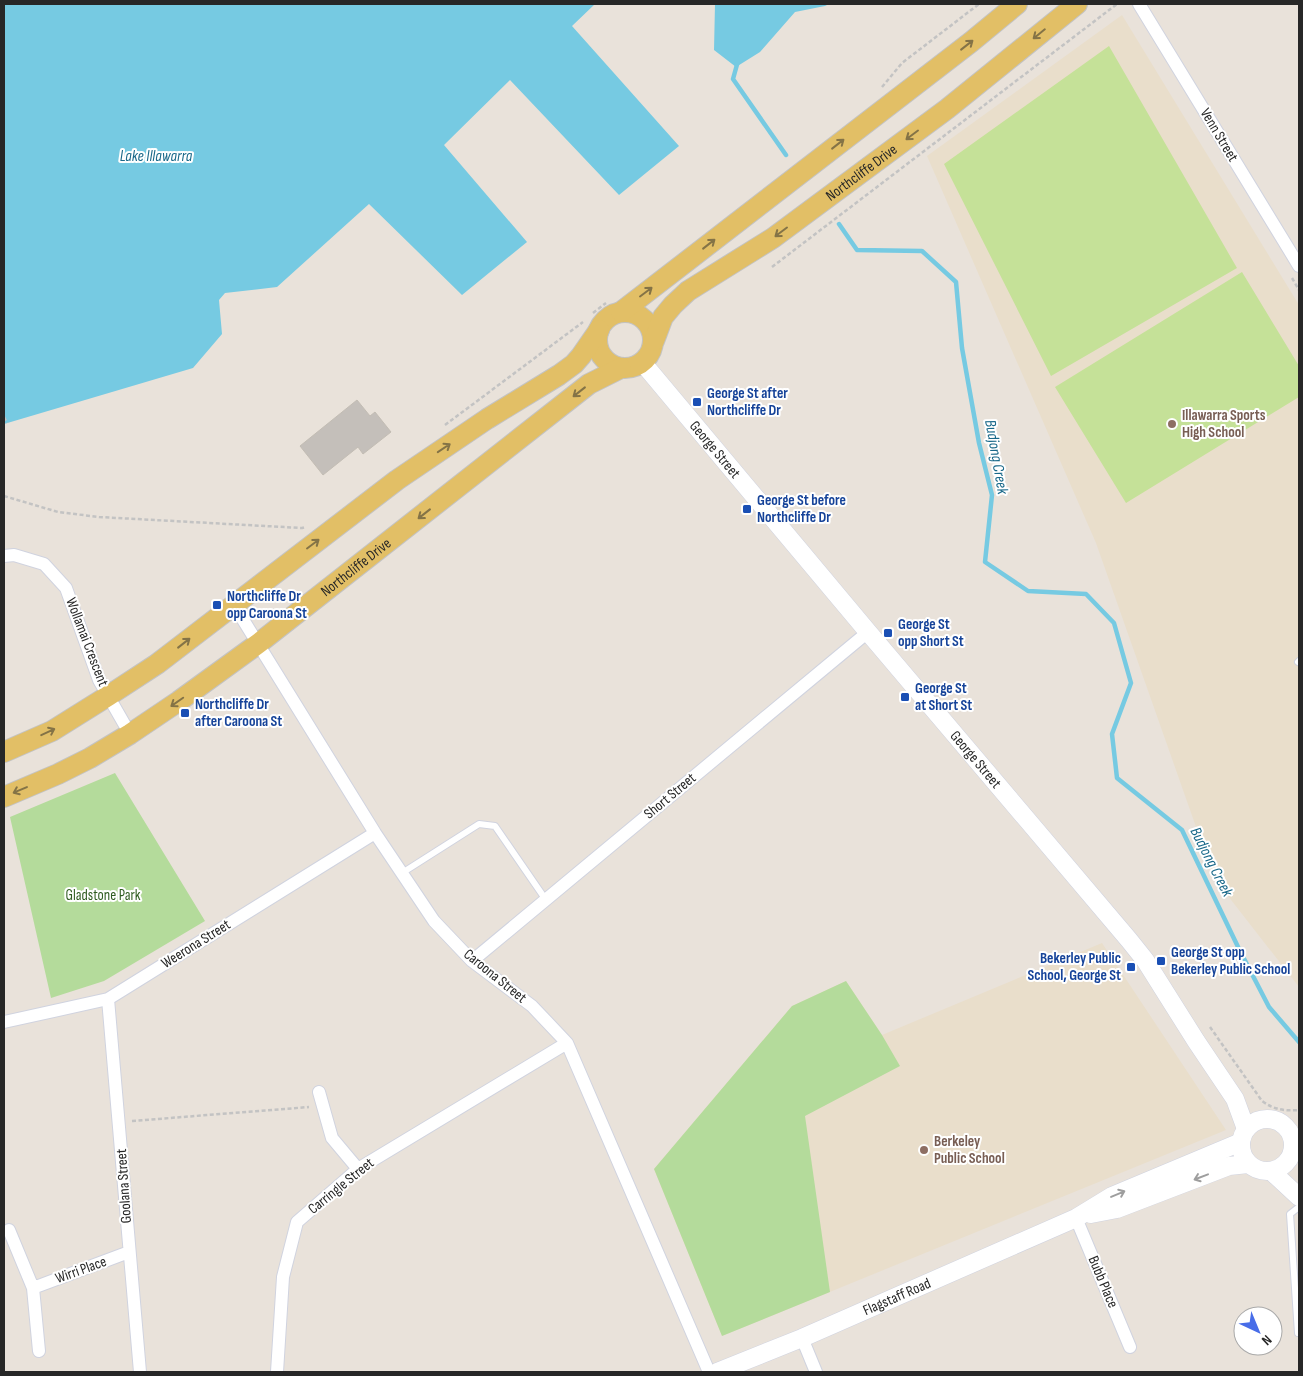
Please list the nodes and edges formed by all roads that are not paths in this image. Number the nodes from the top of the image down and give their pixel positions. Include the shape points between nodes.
1 (1017, 4) edge
2 (1077, 4) edge
3 (1139, 4) edge
4 (1299, 266) edge
5 (621, 312) junction
6 (591, 325) junction
7 (654, 340) junction
8 (642, 362) junction
9 (621, 368) junction
10 (4, 556) edge
11 (234, 605) junction
12 (868, 632) junction
13 (259, 643) junction
14 (108, 696) junction
15 (130, 734) junction
16 (4, 752) edge
17 (4, 797) edge
18 (375, 833) junction
19 (402, 873) junction
20 (546, 900) junction
21 (472, 961) junction
22 (108, 999) junction
23 (4, 1022) edge
24 (567, 1043) junction
25 (319, 1092) dead end
26 (1235, 1099) junction
27 (1263, 1119) junction
28 (1295, 1135) edge
29 (1243, 1136) junction
30 (1248, 1164) junction
31 (1278, 1168) junction
32 (358, 1169) junction
33 (1299, 1197) edge
34 (1299, 1207) edge
35 (1076, 1218) junction
36 (9, 1230) dead end
37 (129, 1252) junction
38 (33, 1288) junction
39 (1298, 1333) dead end
40 (802, 1338) junction
41 (1130, 1347) dead end
42 (39, 1351) dead end
43 (140, 1372) edge
44 (277, 1372) edge
45 (709, 1372) edge
46 (717, 1372) edge
47 (816, 1372) edge

5 -> 1 main road
2 -> 7 main road, Northcliffe Drive via 947,109 773,238 688,292 663,317
3 - 4 street, Venn Street
5 - 6 main road via 602,323
5 - 7 main road via 644,318
6 - 9 main road via 601,354 606,361
11 -> 6 main road via 397,480 574,364 581,356
7 - 8 main road via 652,349
8 - 9 main road
8 - 12 main road, George Street
9 -> 13 main road, Northcliffe Drive via 589,384
10 - 14 street, Wollamai Crescent via 14,555 44,564 66,588 99,680
11 - 13 street, Caroona Street
14 -> 11 main road
12 - 20 street, Short Street
12 - 26 main road, George Street via 1134,946
13 -> 15 main road, Northcliffe Drive
13 - 18 street, Caroona Street
14 - 15 street, Wollamai Crescent
16 -> 14 main road via 52,731
15 -> 17 main road, Northcliffe Drive via 90,758
18 - 19 street, Caroona Street
18 - 22 street, Weerona Street
19 - 20 lane via 479,824 496,826
19 - 21 street, Caroona Street via 434,921
20 - 21 street, Short Street
21 - 24 street, Caroona Street via 532,1006
22 - 23 street, Weerona Street
22 - 37 street, Goolana Street
24 - 32 street, Carringle Street
24 - 45 street, Caroona Street
25 - 32 street via 332,1138
26 - 27 main road, George Street
26 - 29 main road, George Street
27 - 28 main road via 1277,1121
27 - 29 main road
28 - 31 main road via 1292,1152
29 - 30 main road via 1242,1154
35 -> 29 main road, Flagstaff Road via 1112,1196
30 - 31 main road via 1262,1171
30 -> 35 main road, Flagstaff Road via 1229,1166 1117,1208
31 - 33 main road
32 - 44 street, Carringle Street via 297,1222 283,1277
34 - 39 lane via 1290,1214
35 - 40 main road, Flagstaff Road
35 - 41 street, Bubb Place
36 - 38 street
37 - 38 street, Wirri Place
37 - 43 street, Goolana Street
38 - 42 street
40 - 46 main road, Flagstaff Road
40 - 47 street

